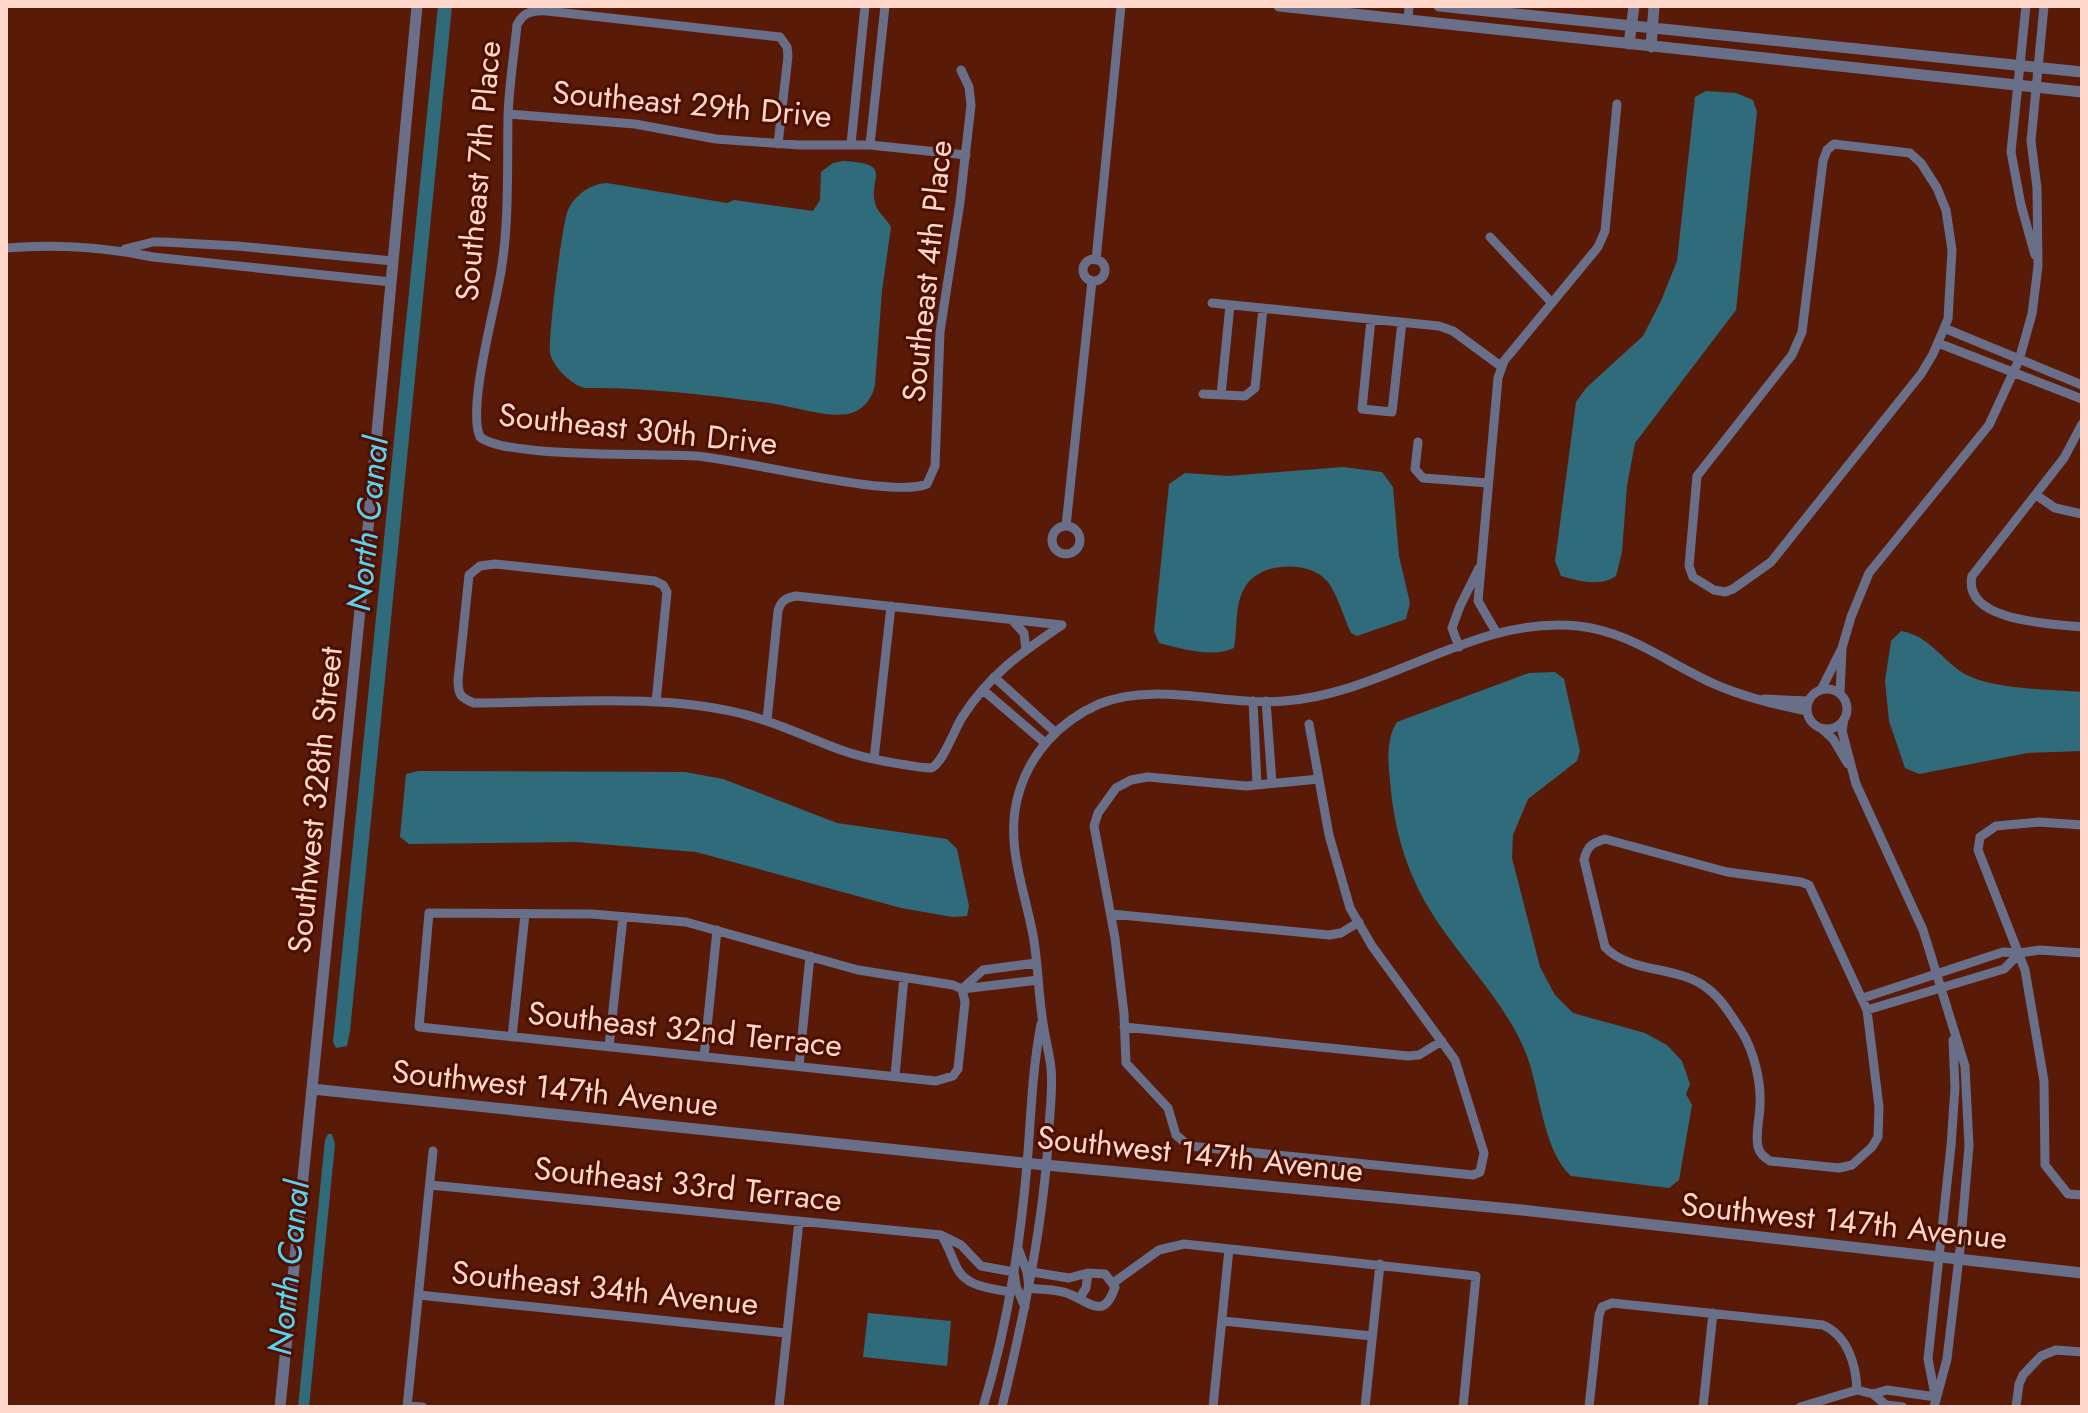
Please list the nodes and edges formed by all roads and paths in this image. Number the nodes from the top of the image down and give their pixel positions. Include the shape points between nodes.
1 (417, 6) edge
2 (865, 6) edge
3 (885, 6) edge
4 (1121, 6) edge
5 (1279, 6) edge
6 (1409, 6) edge
7 (1439, 6) edge
8 (1634, 6) edge
9 (1654, 6) edge
10 (2026, 6) edge
11 (2044, 6) edge
12 (1384, 12) edge
13 (1408, 20) junction
14 (1632, 26) junction
15 (1652, 28) junction
16 (1629, 44) junction
17 (1651, 47) junction
18 (861, 48) junction
19 (880, 49) junction
20 (2020, 65) junction
21 (2039, 67) junction
22 (961, 70) dead end
23 (2082, 72) edge
24 (2018, 85) junction
25 (2036, 87) junction
26 (2082, 92) edge
27 (1617, 104) dead end
28 (508, 114) junction
29 (778, 144) junction
30 (851, 144) junction
31 (870, 145) junction
32 (966, 155) junction
33 (1490, 237) dead end
34 (6, 248) edge
35 (122, 250) junction
36 (1096, 260) junction
37 (393, 261) junction
38 (2038, 266) junction
39 (1092, 281) junction
40 (391, 282) junction
41 (1212, 303) dead end
42 (1552, 303) junction
43 (1230, 305) junction
44 (1263, 308) junction
45 (1371, 319) junction
46 (1402, 322) junction
47 (1944, 328) junction
48 (1972, 340) junction
49 (1938, 343) junction
50 (1966, 354) junction
51 (2019, 360) junction
52 (1502, 367) junction
53 (2014, 372) junction
54 (2078, 383) edge
55 (1203, 394) dead end
56 (1221, 395) junction
57 (2068, 395) junction
58 (2082, 399) edge
59 (2082, 424) edge
60 (480, 437) joint
61 (1418, 442) dead end
62 (932, 479) joint
63 (1488, 483) junction
64 (2036, 495) junction
65 (2082, 514) edge
66 (1066, 526) dead end
67 (1479, 568) junction
68 (1464, 598) junction
69 (1478, 601) junction
70 (891, 606) junction
71 (1009, 619) junction
72 (2082, 627) edge
73 (1496, 632) junction
74 (1459, 647) junction
75 (1842, 648) junction
76 (1026, 649) junction
77 (994, 677) junction
78 (983, 690) junction
79 (1821, 690) junction
80 (1840, 694) junction
81 (1253, 701) junction
82 (1266, 701) junction
83 (656, 702) junction
84 (1808, 706) junction
85 (1844, 719) junction
86 (767, 720) junction
87 (1309, 724) dead end
88 (1822, 729) junction
89 (1056, 733) junction
90 (1045, 743) junction
91 (1270, 757) junction
92 (1256, 758) junction
93 (874, 759) junction
94 (1850, 767) junction
95 (1319, 779) junction
96 (1272, 783) junction
97 (1257, 785) junction
98 (2082, 825) edge
99 (525, 914) junction
100 (1111, 914) junction
101 (623, 917) junction
102 (1359, 922) junction
103 (717, 930) junction
104 (2020, 953) junction
105 (2082, 953) edge
106 (1992, 955) junction
107 (810, 956) junction
108 (1036, 963) junction
109 (1996, 971) junction
110 (1937, 973) junction
111 (904, 977) junction
112 (1038, 980) junction
113 (1889, 988) junction
114 (962, 989) junction
115 (1942, 989) junction
116 (1863, 998) junction
117 (1893, 1002) junction
118 (1867, 1010) junction
119 (1042, 1017) junction
120 (1952, 1025) junction
121 (1124, 1027) junction
122 (512, 1037) junction
123 (1442, 1041) junction
124 (609, 1047) junction
125 (704, 1057) junction
126 (799, 1066) junction
127 (895, 1076) junction
128 (312, 1089) junction
129 (433, 1151) dead end
130 (1027, 1163) junction
131 (1047, 1165) junction
132 (430, 1185) junction
133 (2082, 1195) edge
134 (799, 1221) junction
135 (941, 1235) junction
136 (1018, 1248) junction
137 (1229, 1249) junction
138 (1940, 1258) junction
139 (1959, 1260) junction
140 (1380, 1264) junction
141 (1014, 1272) junction
142 (1032, 1272) junction
143 (1088, 1273) junction
144 (2082, 1273) edge
145 (1113, 1283) junction
146 (1029, 1288) junction
147 (1009, 1292) junction
148 (419, 1295) junction
149 (1079, 1299) junction
150 (1025, 1307) junction
151 (1713, 1313) junction
152 (1223, 1321) junction
153 (786, 1333) junction
154 (1372, 1336) junction
155 (2082, 1352) edge
156 (1928, 1359) junction
157 (1947, 1359) junction
158 (1857, 1390) junction
159 (1873, 1394) junction
160 (1935, 1402) edge
161 (408, 1406) edge
162 (280, 1407) edge
163 (423, 1407) edge
164 (779, 1407) edge
165 (983, 1407) edge
166 (1002, 1407) edge
167 (1213, 1407) edge
168 (1365, 1407) edge
169 (1463, 1407) edge
170 (1589, 1407) edge
171 (1703, 1407) edge
172 (1800, 1407) edge
173 (1903, 1407) edge
174 (2016, 1407) edge

1 - 37 street, Southwest 328th Street
2 - 18 street
3 - 19 street
4 - 36 street
5 - 12 street
6 - 13 street
7 - 14 street
8 - 14 street
9 - 15 street
10 - 20 street
11 - 21 street
12 - 13 street
13 - 16 street
14 - 15 street
14 - 16 street
15 - 17 street
15 - 20 street
16 - 17 street
17 - 24 street
18 - 19 street
18 - 30 street
19 - 31 street
20 - 21 street
20 - 24 street
21 - 23 street
21 - 25 street
22 - 32 street, Southeast 4th Place via 971,105
24 - 25 street
24 - 38 street via 2011,152
25 - 26 street
25 - 38 street via 2031,141
27 - 42 street via 1605,231
28 - 29 street, Southeast 29th Drive via 635,124
28 - 29 street, Southeast 7th Place via 517,25 530,12 547,11 780,37 788,56
28 - 60 street, Southeast 7th Place via 505,234 483,364
29 - 30 street, Southeast 29th Drive
30 - 31 street, Southeast 29th Drive
31 - 32 street, Southeast 29th Drive
32 - 62 street, Southeast 4th Place via 941,322
33 - 42 street
34 - 35 street
35 - 37 street via 164,242
35 - 40 street
36 - 39 street via 1084,270
36 - 39 street via 1105,272
37 - 40 street, Southwest 328th Street
38 - 51 street
39 - 66 street
40 - 128 street, Southwest 328th Street
41 - 43 street
42 - 52 street
43 - 44 street
43 - 56 street
44 - 45 street
44 - 56 street via 1255,388 1245,396
45 - 46 street
45 - 46 street via 1362,409 1392,412
46 - 52 street via 1453,331
47 - 48 street
47 - 49 street
47 - 49 street via 1952,250 1937,188 1910,153 1834,144 1823,161 1802,332 1792,355 1697,476 1689,566 1693,577 1725,592 1771,562 1889,416
48 - 50 street
48 - 51 street
49 - 50 street
50 - 53 street
51 - 53 street
51 - 54 street
52 - 63 street
53 - 57 street
53 - 75 street via 1989,425 1869,573
54 - 57 street
55 - 56 street
57 - 58 street
59 - 64 street
60 - 62 street, Southeast 30th Drive via 493,445 547,450 713,458 872,484 919,487
61 - 63 street via 1415,469 1423,478
63 - 67 street
64 - 65 street via 2055,508
64 - 72 street via 1972,576 1973,592 2012,619
67 - 68 street
67 - 69 street
68 - 69 street
68 - 74 street via 1452,628
69 - 73 street
70 - 71 street
70 - 86 street via 796,596 783,601
70 - 93 street
71 - 76 street via 1024,633
71 - 76 street via 1062,625
73 - 74 street
73 - 84 street via 1559,625 1605,630 1652,649 1697,676 1761,699 1776,697
74 - 82 street via 1354,687
75 - 79 street
75 - 80 street
76 - 77 street
77 - 78 street
77 - 89 street
78 - 90 street
78 - 93 street via 931,768
79 - 80 street
79 - 84 street
80 - 85 street via 1846,705
81 - 82 street
81 - 89 street via 1121,696 1096,705
81 - 92 street
82 - 91 street
83 - 83 street via 667,592 663,585 495,564 469,575 458,680 462,699
83 - 86 street
84 - 88 street via 1812,723
85 - 88 street via 1834,728
85 - 94 street
86 - 93 street
87 - 95 street
88 - 94 street
89 - 90 street
90 - 108 street via 1026,771 1013,824
91 - 92 street
91 - 96 street
92 - 97 street
94 - 110 street
95 - 96 street
95 - 102 street via 1339,876
96 - 97 street
97 - 100 street via 1148,777 1116,788 1094,826
98 - 104 street via 1996,826 1980,837 1978,850
99 - 101 street
99 - 122 street
99 - 122 street, Southeast 32nd Terrace via 429,913 419,1027
100 - 102 street via 1329,935
100 - 121 street
101 - 103 street
101 - 124 street
102 - 123 street
103 - 107 street
103 - 125 street
104 - 105 street
104 - 106 street
104 - 109 street
104 - 133 street via 2044,1081 2045,1165 2068,1194
106 - 109 street
106 - 110 street
107 - 111 street
107 - 126 street
108 - 112 street
108 - 114 street via 983,970
109 - 115 street
110 - 113 street
110 - 115 street
111 - 114 street
111 - 127 street
112 - 114 street
112 - 119 street
113 - 116 street
113 - 117 street
114 - 127 street, Southeast 32nd Terrace via 965,1002 953,1076
115 - 117 street
115 - 120 street
116 - 118 street
116 - 118 street via 1809,885 1727,872 1605,839 1586,849 1584,860 1605,947 1614,957 1707,987 1744,1036 1761,1102 1758,1149 1770,1161 1839,1168 1852,1165 1872,1147 1878,1137 1879,1107
117 - 118 street
119 - 130 street
119 - 131 street via 1051,1069
120 - 138 street via 1955,1088
120 - 139 street via 1965,1066 1969,1146
121 - 123 street via 1408,1056
121 - 123 street via 1126,1063 1168,1108 1176,1135 1189,1146 1473,1175 1480,1172 1484,1153 1455,1060
122 - 124 street, Southeast 32nd Terrace
124 - 125 street, Southeast 32nd Terrace
125 - 126 street, Southeast 32nd Terrace
126 - 127 street, Southeast 32nd Terrace
128 - 130 street, Southwest 147th Avenue
128 - 162 street, Southwest 328th Street
129 - 132 street
130 - 131 street, Southwest 147th Avenue
130 - 136 street
131 - 138 street, Southwest 147th Avenue via 1522,1210
131 - 142 street
132 - 134 street, Southeast 33rd Terrace
132 - 148 street
134 - 135 street, Southeast 33rd Terrace
134 - 153 street
135 - 141 street, Southeast 33rd Terrace via 961,1245 981,1266
135 - 147 street via 960,1274 976,1285
136 - 141 street
136 - 146 street
137 - 140 street
137 - 145 street via 1171,1245
137 - 152 street
138 - 139 street, Southwest 147th Avenue
138 - 156 street
139 - 144 street, Southwest 147th Avenue
139 - 157 street
140 - 154 street
140 - 169 street via 1476,1276
141 - 147 street
141 - 150 street
142 - 143 street via 1069,1278
142 - 146 street
143 - 145 street via 1105,1274
143 - 149 street
145 - 149 street via 1112,1296 1101,1306
146 - 149 street
146 - 150 street
147 - 165 street
148 - 153 street, Southeast 34th Avenue
148 - 161 street
150 - 166 street
151 - 158 street via 1836,1330 1854,1361
151 - 170 street via 1612,1303 1602,1307
151 - 171 street
152 - 154 street
152 - 167 street
153 - 164 street
154 - 168 street
155 - 174 street via 2047,1352 2023,1375
156 - 157 street
156 - 160 street
157 - 160 street
158 - 159 street
158 - 172 street
159 - 160 street via 1887,1390
159 - 173 street via 1886,1405
161 - 163 street

